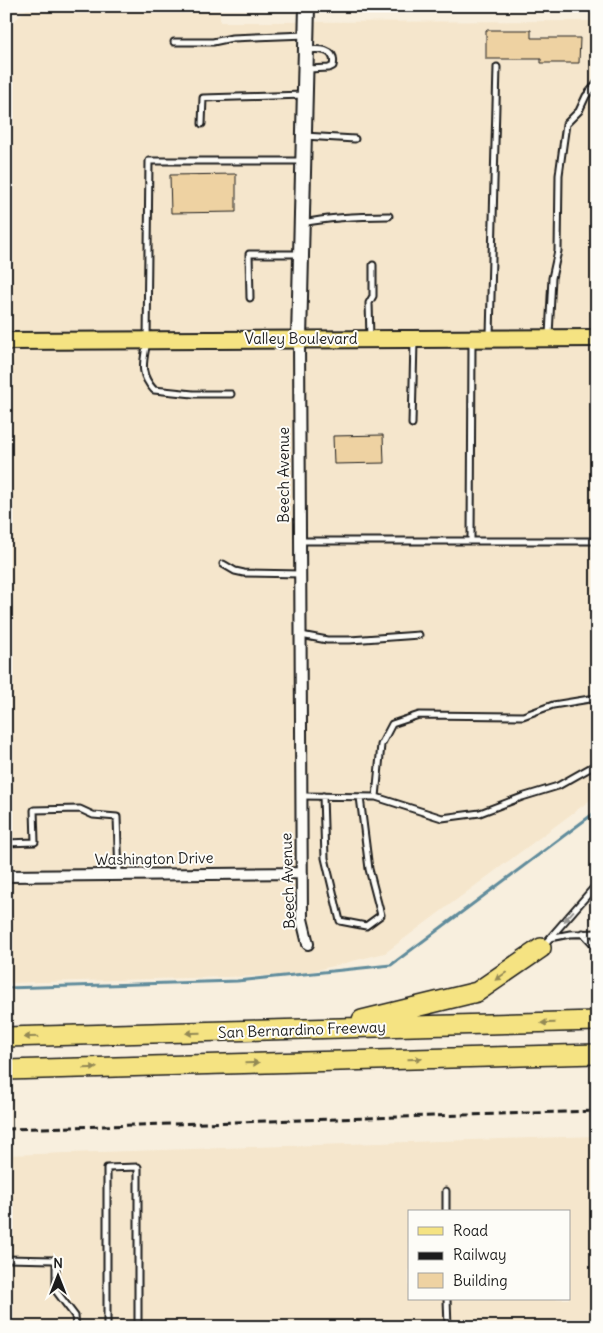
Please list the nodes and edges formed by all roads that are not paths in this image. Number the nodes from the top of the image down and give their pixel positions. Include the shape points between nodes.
1 (307, 6) edge
2 (306, 34) junction
3 (174, 42) dead end
4 (306, 50) junction
5 (498, 68) dead end
6 (306, 69) junction
7 (597, 82) edge
8 (305, 95) junction
9 (202, 124) dead end
10 (304, 136) junction
11 (355, 139) dead end
12 (304, 161) junction
13 (389, 216) dead end
14 (302, 224) junction
15 (301, 254) junction
16 (373, 265) dead end
17 (250, 298) dead end
18 (370, 338) junction
19 (414, 338) junction
20 (472, 338) junction
21 (490, 338) junction
22 (549, 338) junction
23 (597, 338) edge
24 (299, 339) junction
25 (147, 340) junction
26 (6, 341) edge
27 (230, 394) dead end
28 (412, 424) dead end
29 (300, 540) junction
30 (471, 541) junction
31 (597, 541) edge
32 (222, 564) dead end
33 (301, 574) junction
34 (301, 635) junction
35 (419, 635) dead end
36 (597, 700) edge
37 (597, 764) edge
38 (302, 796) junction
39 (323, 796) junction
40 (360, 796) junction
41 (376, 797) junction
42 (6, 843) edge
43 (302, 873) junction
44 (119, 875) junction
45 (6, 876) edge
46 (597, 884) edge
47 (583, 933) junction
48 (597, 933) edge
49 (545, 943) junction
50 (308, 944) dead end
51 (597, 948) edge
52 (597, 1021) edge
53 (325, 1030) junction
54 (6, 1038) edge
55 (597, 1054) edge
56 (6, 1070) edge
57 (446, 1191) dead end
58 (446, 1210) edge
59 (6, 1259) edge
60 (447, 1300) edge
61 (76, 1327) edge
62 (107, 1327) edge
63 (138, 1327) edge
64 (448, 1327) edge

1 - 2 main road, Beech Avenue
2 - 3 lane
2 - 4 main road, Beech Avenue
4 - 6 main road, Beech Avenue
4 - 6 lane via 326,50 334,62 329,68
5 - 21 lane
6 - 8 main road, Beech Avenue
7 - 22 lane via 579,111 566,124 559,175 558,251 552,278
8 - 9 lane via 203,98
8 - 10 main road, Beech Avenue
10 - 11 lane
10 - 12 main road, Beech Avenue
12 - 14 main road, Beech Avenue
12 - 25 lane via 149,161
13 - 14 lane via 338,218
14 - 15 main road, Beech Avenue
15 - 17 lane via 249,254
15 - 24 main road, Beech Avenue
16 - 18 lane via 373,296 368,303
18 - 19 main road, Valley Boulevard
18 - 24 main road, Valley Boulevard
19 - 20 main road, Valley Boulevard
19 - 28 lane
20 - 21 main road, Valley Boulevard
20 - 30 lane
21 - 22 main road, Valley Boulevard
22 - 23 main road, Valley Boulevard
24 - 25 main road, Valley Boulevard
24 - 29 street, Beech Avenue
25 - 26 main road, Valley Boulevard
25 - 27 lane via 143,369 154,390
29 - 30 lane
29 - 33 street, Beech Avenue
30 - 31 lane
32 - 33 lane via 244,574
33 - 34 street, Beech Avenue
34 - 35 lane via 327,640
34 - 38 street, Beech Avenue
36 - 41 lane via 553,705 523,716 419,715 392,724 381,745
37 - 41 lane via 558,786 480,813 442,818
38 - 39 lane
38 - 43 street, Beech Avenue
39 - 40 lane
39 - 40 lane via 325,858 340,921 366,926 381,915 369,869
40 - 41 lane
42 - 44 lane via 35,842 34,810 80,809 93,815 117,817
43 - 44 street, Washington Drive
43 - 50 street, Beech Avenue via 302,919
44 - 45 street, Washington Drive
46 -> 49 lane
47 - 48 lane
47 - 49 lane
47 - 51 lane
49 -> 53 highway via 478,992
52 -> 53 highway, San Bernardino Freeway
53 -> 54 highway, San Bernardino Freeway
56 -> 55 highway, San Bernardino Freeway
57 - 58 lane
59 - 61 lane via 54,1260 56,1291 75,1316
60 - 64 lane
62 - 63 lane via 107,1168 138,1167

